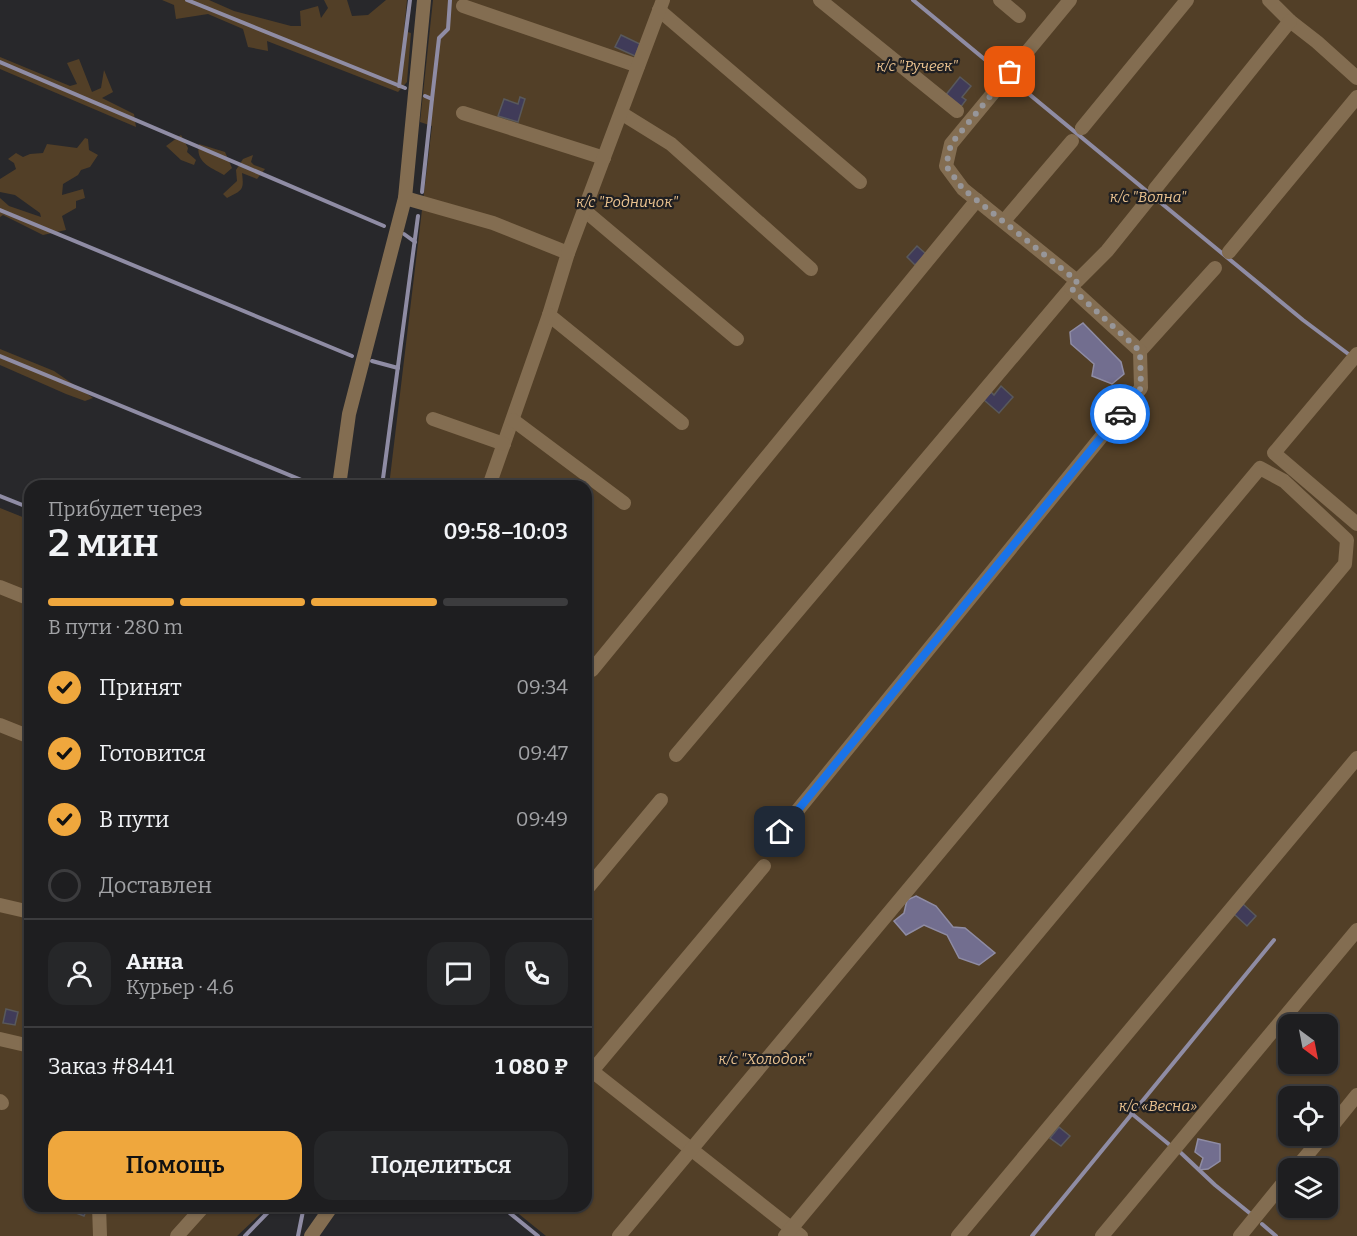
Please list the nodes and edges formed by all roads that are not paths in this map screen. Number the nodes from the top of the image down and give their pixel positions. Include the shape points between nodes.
1 (424, 0) edge
2 (820, 0) edge
3 (1000, 0) edge
4 (1070, 0) edge
5 (1186, 0) edge
6 (1269, 0) edge
7 (661, 5) edge
8 (464, 6) dead end
9 (1019, 16) dead end
10 (1290, 21) junction
11 (638, 66) junction
12 (1357, 78) edge
13 (1357, 97) edge
14 (957, 111) dead end
15 (463, 113) dead end
16 (621, 113) junction
17 (1082, 128) dead end
18 (1072, 141) dead end
19 (604, 158) junction
20 (860, 182) dead end
21 (405, 198) junction
22 (977, 200) junction
23 (584, 210) junction
24 (1004, 222) junction
25 (1229, 252) dead end
26 (568, 253) junction
27 (1215, 268) dead end
28 (811, 269) dead end
29 (1074, 285) junction
30 (549, 315) junction
31 (737, 339) dead end
32 (1140, 351) junction
33 (1357, 354) edge
34 (433, 419) dead end
35 (513, 420) junction
36 (682, 423) dead end
37 (504, 444) junction
38 (340, 480) edge
39 (491, 480) edge
40 (624, 503) dead end
41 (1357, 524) edge
42 (0, 587) edge
43 (24, 597) edge
44 (592, 669) edge
45 (0, 726) edge
46 (24, 735) edge
47 (676, 756) dead end
48 (1357, 758) edge
49 (661, 800) dead end
50 (780, 832) dead end
51 (764, 866) dead end
52 (592, 883) edge
53 (0, 904) edge
54 (24, 910) edge
55 (1357, 930) edge
56 (0, 1039) edge
57 (24, 1045) edge
58 (592, 1070) edge
59 (592, 1076) edge
60 (1357, 1095) edge
61 (1338, 1119) edge
62 (1315, 1146) edge
63 (692, 1150) junction
64 (1304, 1158) edge
65 (1278, 1190) edge
66 (99, 1212) edge
67 (199, 1212) edge
68 (328, 1212) edge
69 (792, 1233) edge
70 (100, 1236) edge
71 (177, 1236) edge
72 (311, 1236) edge
73 (619, 1236) edge
74 (958, 1236) edge
75 (1102, 1236) edge
76 (1240, 1236) edge

1 - 21 lane
2 - 14 lane
3 - 9 lane
4 - 22 lane via 951,144 946,166
5 - 17 lane
6 - 10 lane
7 - 11 lane
7 - 20 lane
8 - 11 lane
10 - 12 lane
10 - 29 lane via 1107,251
11 - 16 lane
13 - 25 lane
15 - 19 lane
16 - 19 lane
16 - 28 lane via 671,144
18 - 24 lane
19 - 23 lane
21 - 26 lane via 493,223
21 - 38 lane via 350,414
22 - 24 lane
22 - 44 lane
23 - 26 lane
23 - 31 lane
24 - 29 lane
26 - 30 lane
27 - 32 lane
29 - 32 lane
29 - 47 lane
30 - 35 lane
30 - 36 lane
32 - 50 lane via 1141,388
33 - 41 lane via 1274,453
34 - 37 lane
35 - 37 lane
35 - 40 lane
37 - 39 lane
42 - 43 lane
45 - 46 lane
48 - 74 lane
49 - 52 lane
51 - 58 lane
53 - 54 lane
55 - 75 lane
56 - 57 lane
59 - 63 lane
60 - 61 lane
62 - 64 lane
63 - 69 lane
63 - 69 lane via 1260,468 1284,481 1347,540 1346,564
63 - 73 lane
65 - 76 lane
66 - 70 lane
67 - 71 lane
68 - 72 lane

